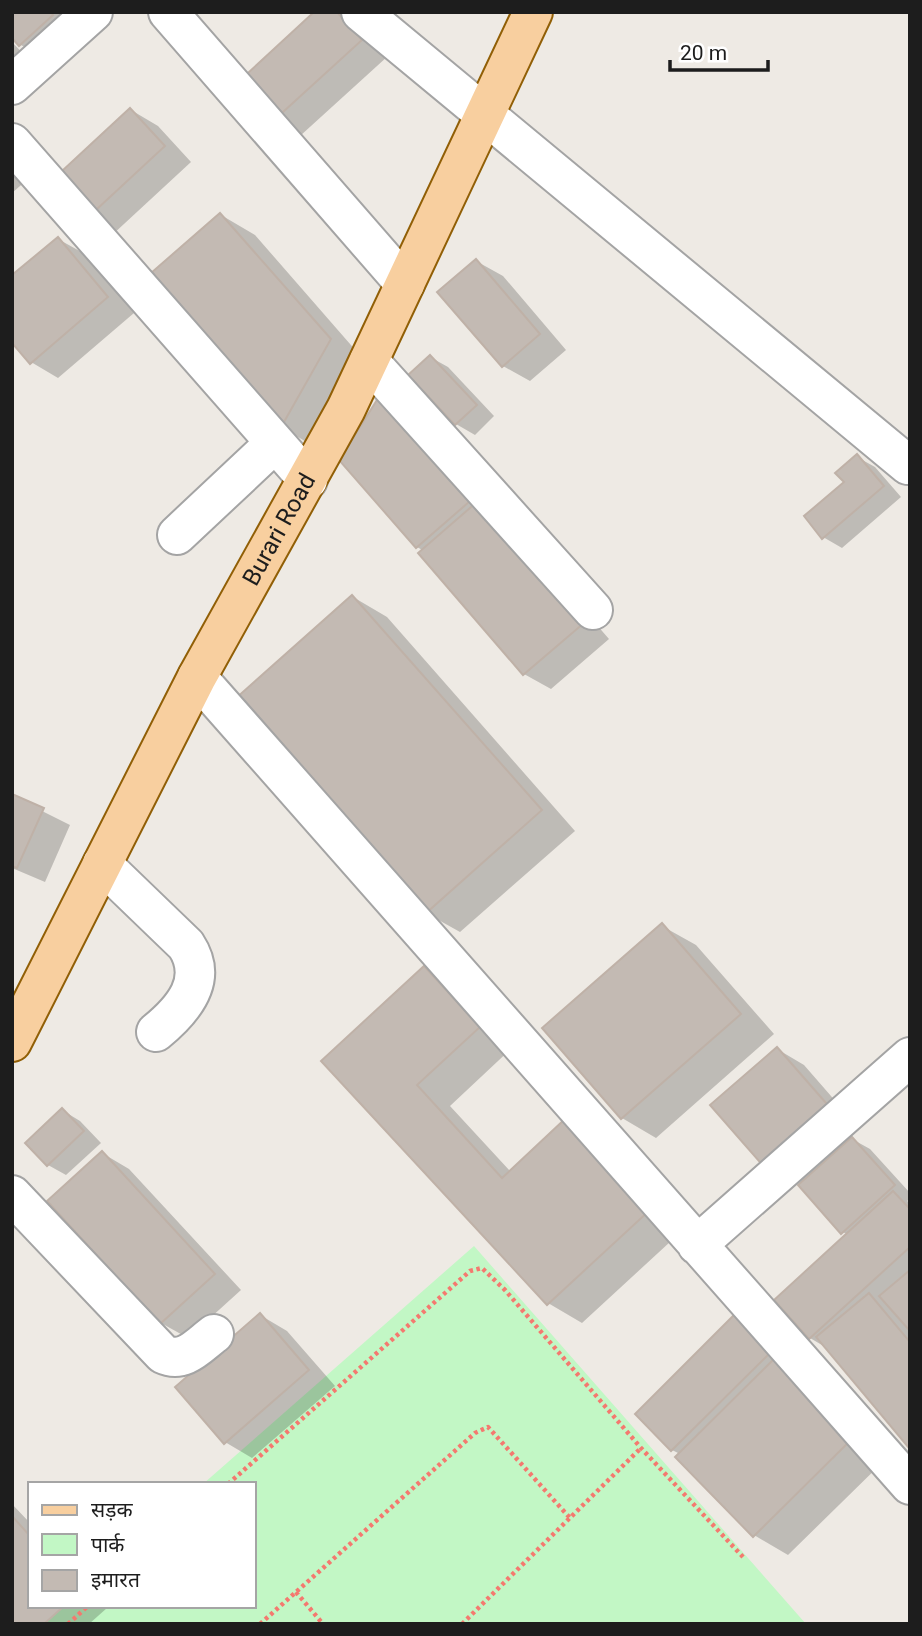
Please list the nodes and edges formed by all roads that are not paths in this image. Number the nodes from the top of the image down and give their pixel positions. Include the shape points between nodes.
1 (93, 12) edge
2 (168, 12) edge
3 (361, 12) edge
4 (533, 12) edge
5 (12, 85) edge
6 (486, 114) junction
7 (12, 143) edge
8 (405, 284) junction
9 (369, 361) junction
10 (275, 443) junction
11 (908, 466) edge
12 (308, 480) junction
13 (177, 535) dead end
14 (593, 610) dead end
15 (197, 677) junction
16 (102, 864) junction
17 (156, 1032) dead end
18 (12, 1042) edge
19 (910, 1057) edge
20 (12, 1195) edge
21 (697, 1245) junction
22 (214, 1334) dead end
23 (910, 1485) edge

1 - 5 street
2 - 8 street
3 - 6 street
4 - 6 main road, Burari Road
6 - 8 main road, Burari Road
6 - 11 street
7 - 10 street
8 - 9 main road, Burari Road
9 - 12 main road, Burari Road
9 - 14 street
10 - 12 street
10 - 13 street
12 - 15 main road, Burari Road
15 - 16 main road, Burari Road
15 - 21 street
16 - 17 street via 187,945 197,966 188,998
16 - 18 main road, Burari Road
19 - 21 street
20 - 22 street via 163,1354 173,1359 184,1357
21 - 23 street

